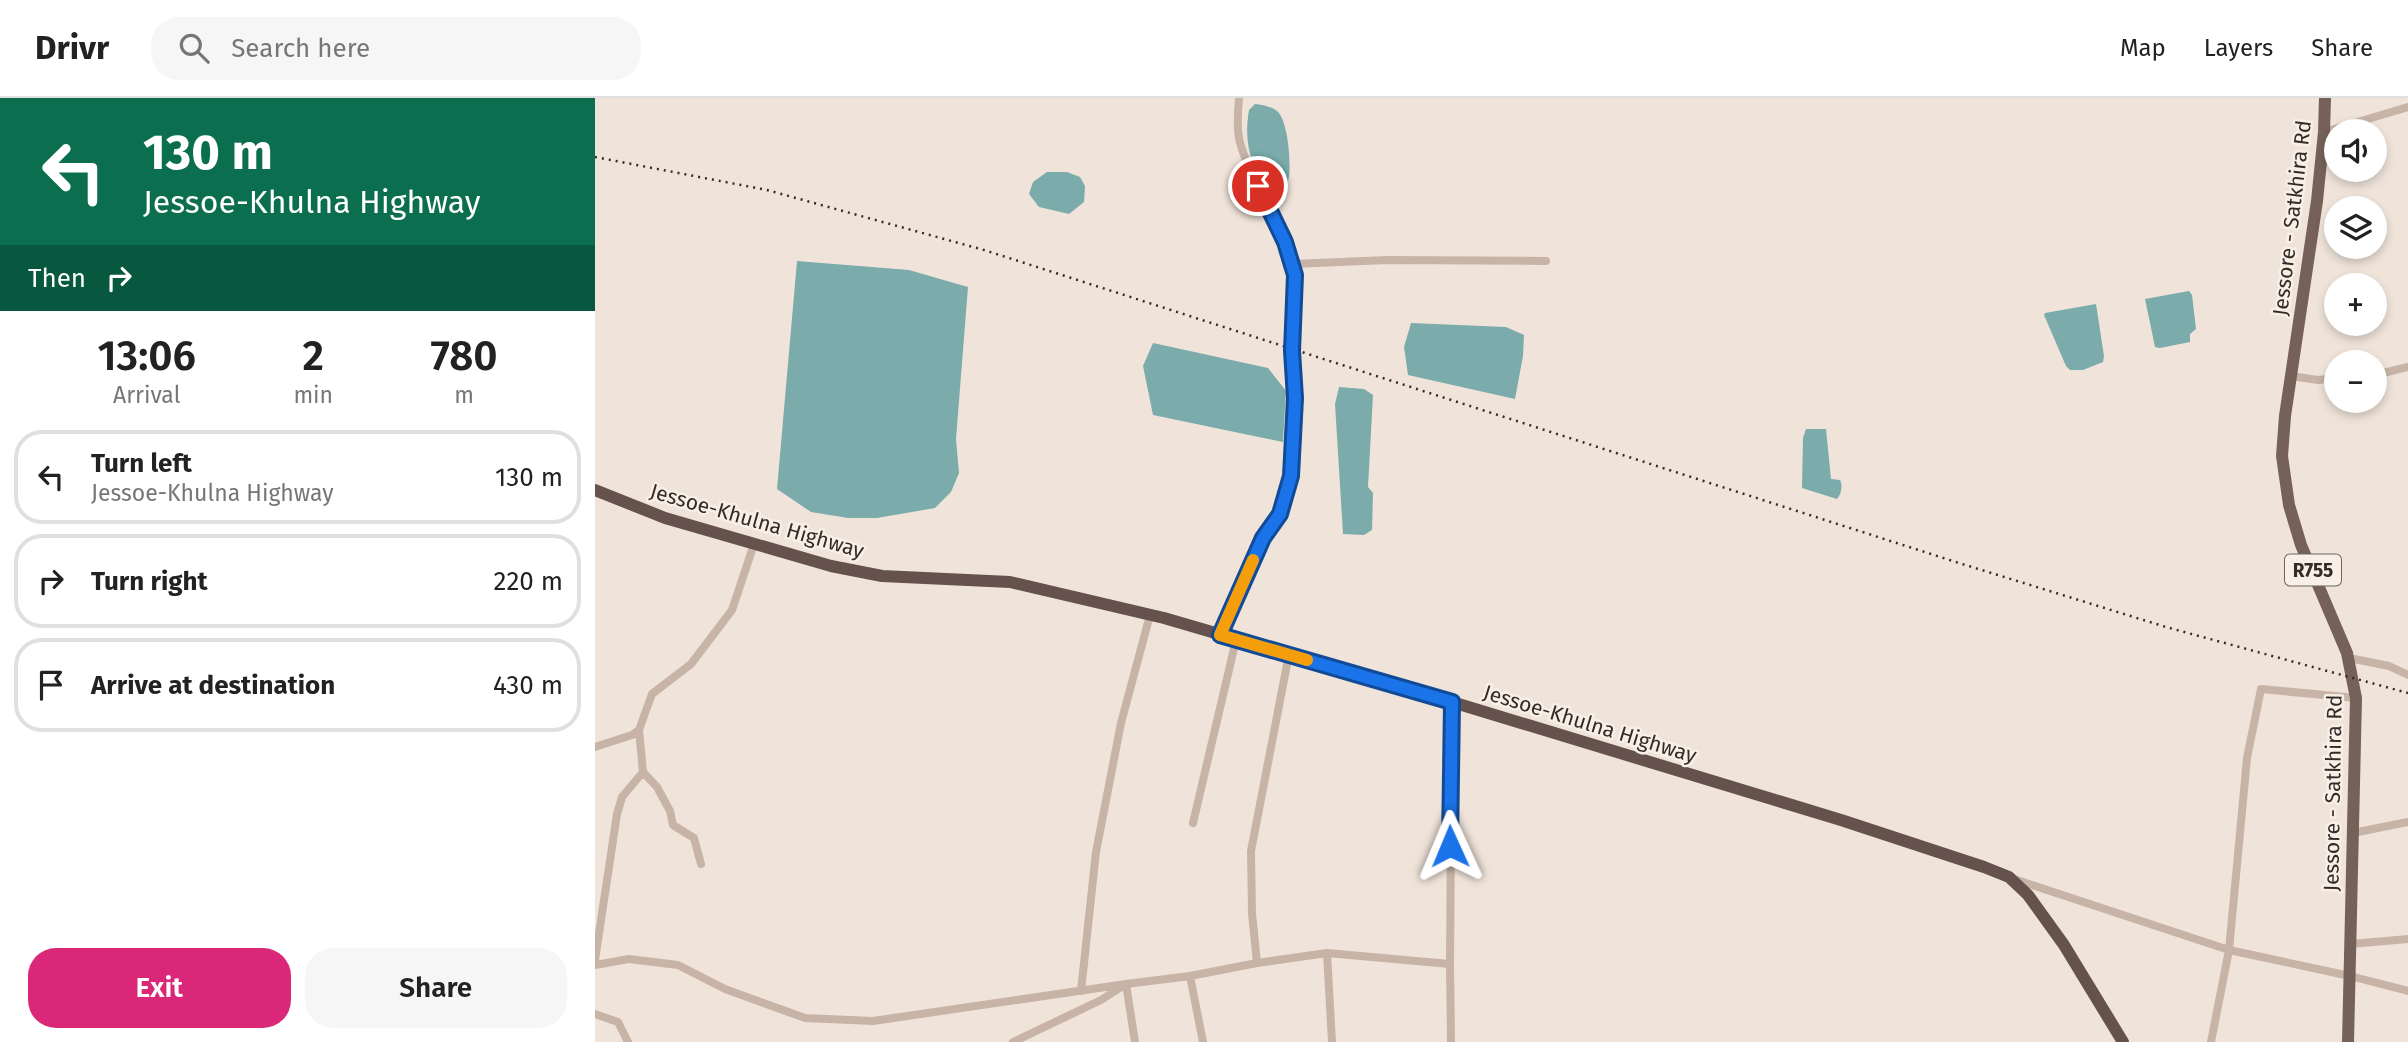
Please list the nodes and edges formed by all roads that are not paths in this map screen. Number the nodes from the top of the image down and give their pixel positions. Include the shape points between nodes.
1 (1239, 98) edge
2 (2325, 98) edge
3 (2408, 107) edge
4 (2324, 119) edge
5 (2368, 119) edge
6 (2324, 132) edge
7 (1546, 261) dead end
8 (1293, 264) junction
9 (2408, 367) edge
10 (2387, 372) edge
11 (2291, 376) junction
12 (2324, 379) edge
13 (595, 490) edge
14 (754, 544) junction
15 (1150, 615) junction
16 (1220, 635) junction
17 (1236, 639) junction
18 (1289, 654) junction
19 (2349, 658) junction
20 (2408, 674) edge
21 (2356, 698) junction
22 (1452, 702) junction
23 (639, 730) junction
24 (595, 747) edge
25 (643, 772) junction
26 (2408, 822) edge
27 (1193, 823) dead end
28 (2353, 833) junction
29 (701, 864) dead end
30 (2009, 877) junction
31 (2408, 939) edge
32 (2351, 944) junction
33 (2229, 950) junction
34 (1327, 953) junction
35 (595, 960) edge
36 (1257, 963) junction
37 (1451, 964) junction
38 (595, 965) edge
39 (1190, 976) junction
40 (2350, 976) junction
41 (1126, 984) junction
42 (1081, 990) junction
43 (2408, 992) edge
44 (595, 1014) edge
45 (628, 1042) edge
46 (1013, 1042) edge
47 (1135, 1042) edge
48 (1203, 1042) edge
49 (1332, 1042) edge
50 (1451, 1042) edge
51 (2123, 1042) edge
52 (2211, 1042) edge
53 (2348, 1042) edge

1 - 8 street via 1240,144
2 - 4 main road, Jessore - Satkhira Rd / R755
3 - 5 street
6 - 11 main road, Jessore - Satkhira Rd / R755
7 - 8 street
8 - 16 street via 1291,476 1280,514 1263,538
9 - 10 street
11 - 12 street
11 - 19 main road, Jessore - Satkhira Rd / R755 via 2282,439 2287,496 2301,545
13 - 14 highway, Jessoe-Khulna Highway via 665,518
14 - 15 highway, Jessoe-Khulna Highway via 882,576 1010,582
14 - 23 street via 732,610 691,664 652,694
15 - 16 highway, Jessoe-Khulna Highway
15 - 42 street via 1121,723 1096,852
16 - 17 highway, Jessoe-Khulna Highway
17 - 18 highway, Jessoe-Khulna Highway
17 - 27 street
18 - 22 highway, Jessoe-Khulna Highway
18 - 36 street via 1251,851
19 - 20 street
19 - 21 main road, Jessore - Satkhira Rd / R755
21 - 28 main road, Jessore - Satkhira Rd / R755
21 - 33 street via 2261,689 2247,758
22 - 30 highway, Jessoe-Khulna Highway via 1841,820
22 - 37 street
23 - 24 street
23 - 25 street
25 - 29 street via 657,787 673,825 695,838
25 - 35 street via 622,797 617,814
26 - 28 street
28 - 32 main road, Jessore - Satkhira Rd / R755
30 - 33 street
30 - 51 highway, Jessoe-Khulna Highway via 2064,945
31 - 32 street
32 - 40 main road, Jessore - Satkhira Rd / R755
33 - 40 street
33 - 52 street
34 - 36 street
34 - 37 street
34 - 49 street
36 - 39 street
37 - 50 street
38 - 42 street via 614,960 678,965 725,989 805,1018 873,1021
39 - 41 street
39 - 48 street
40 - 43 street
40 - 53 main road, Jessore - Satkhira Rd / R755
41 - 42 street
41 - 46 street
41 - 47 street
44 - 45 street via 618,1023

